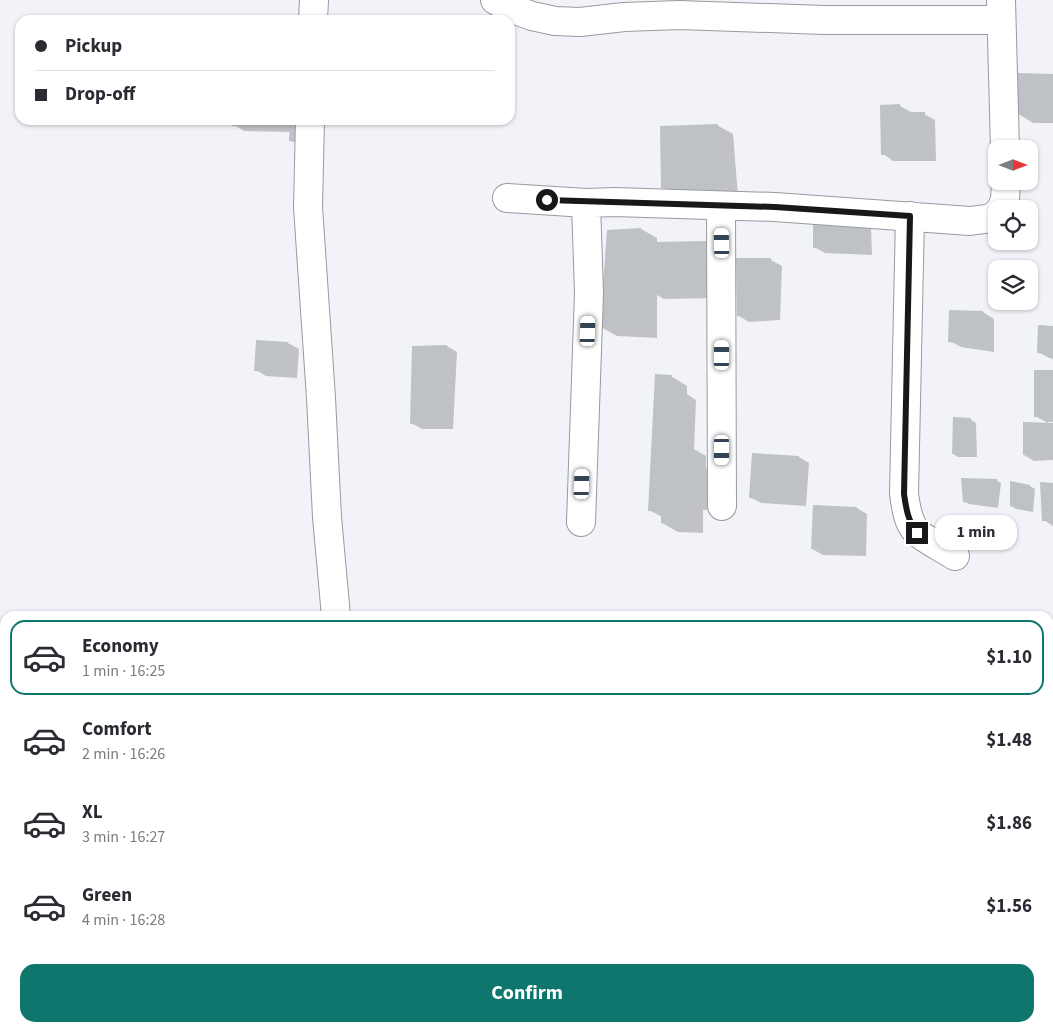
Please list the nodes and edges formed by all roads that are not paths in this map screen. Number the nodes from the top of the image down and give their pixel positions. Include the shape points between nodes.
1 (314, 0) edge
2 (495, 0) edge
3 (1001, 10) edge
4 (313, 15) edge
5 (310, 125) edge
6 (1005, 140) edge
7 (507, 198) dead end
8 (586, 202) junction
9 (721, 206) junction
10 (910, 216) junction
11 (988, 218) edge
12 (722, 506) dead end
13 (581, 522) dead end
14 (955, 556) dead end
15 (336, 611) edge

1 - 4 street
2 - 3 street via 532,16 580,22 679,15 824,20
3 - 6 street
5 - 15 street via 308,207
7 - 8 street
8 - 9 street
8 - 13 street via 589,293
9 - 10 street
9 - 12 street
10 - 11 street
10 - 14 street via 906,510 917,533

